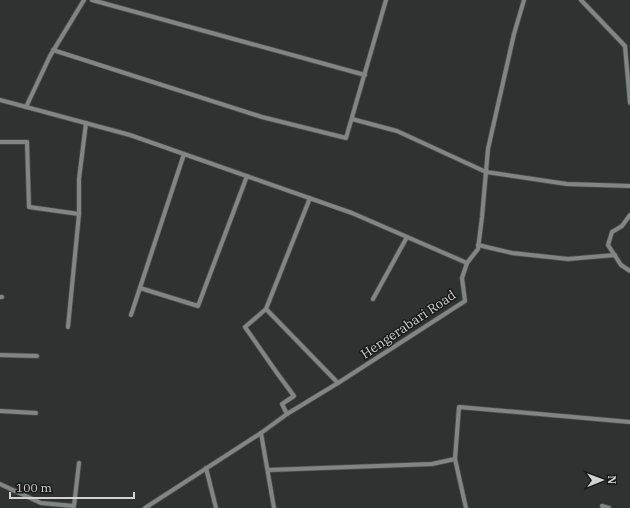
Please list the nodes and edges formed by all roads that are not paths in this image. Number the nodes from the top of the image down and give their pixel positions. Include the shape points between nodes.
1 (84, 0) edge
2 (92, 0) edge
3 (386, 0) edge
4 (524, 0) edge
5 (581, 0) edge
6 (53, 50) junction
7 (365, 75) junction
8 (0, 100) edge
9 (630, 103) edge
10 (26, 107) junction
11 (352, 119) junction
12 (86, 123) junction
13 (0, 142) edge
14 (184, 154) junction
15 (486, 172) junction
16 (247, 176) junction
17 (630, 186) edge
18 (310, 198) junction
19 (79, 214) junction
20 (630, 215) edge
21 (407, 237) junction
22 (478, 245) junction
23 (615, 255) junction
24 (467, 263) junction
25 (630, 271) edge
26 (140, 288) junction
27 (373, 299) dead end
28 (266, 309) junction
29 (131, 315) dead end
30 (68, 327) dead end
31 (0, 355) edge
32 (37, 356) dead end
33 (338, 383) junction
34 (0, 411) edge
35 (36, 413) dead end
36 (287, 414) junction
37 (630, 422) edge
38 (261, 433) junction
39 (455, 459) junction
40 (79, 463) dead end
41 (206, 468) junction
42 (268, 470) junction
43 (0, 484) edge
44 (602, 506) dead end
45 (145, 508) edge
46 (216, 508) edge
47 (274, 508) edge
48 (466, 508) edge
49 (609, 508) edge

1 - 6 street
2 - 7 street
3 - 7 street
4 - 15 street, Hengerabari Road via 488,149
5 - 9 street via 625,46
6 - 10 street
6 - 11 street via 262,117 346,138
7 - 11 street
8 - 10 street
10 - 12 street
11 - 15 street via 397,131
12 - 14 street
12 - 19 street via 79,179
13 - 19 street via 27,142 29,207
14 - 16 street
14 - 26 street
15 - 17 street via 567,184
15 - 22 street, Hengerabari Road
16 - 18 street
16 - 26 street via 198,306
18 - 21 street
18 - 28 street
19 - 30 street
20 - 23 street via 622,226 612,232 608,245
21 - 24 street
21 - 27 street
22 - 23 street via 568,259
22 - 24 street, Hengerabari Road via 478,249
23 - 25 street via 621,265
24 - 33 street, Hengerabari Road via 462,278 465,301
26 - 29 street
28 - 33 street
28 - 36 street via 245,326 294,396 282,404
31 - 32 street
33 - 36 street, Hengerabari Road
34 - 35 street
36 - 38 street, Hengerabari Road
37 - 39 street via 460,407
38 - 41 street, Hengerabari Road
38 - 42 street
39 - 42 street via 432,464
39 - 48 street
40 - 43 street via 74,506 41,503
41 - 45 street, Hengerabari Road
41 - 46 street
42 - 47 street
44 - 49 street

